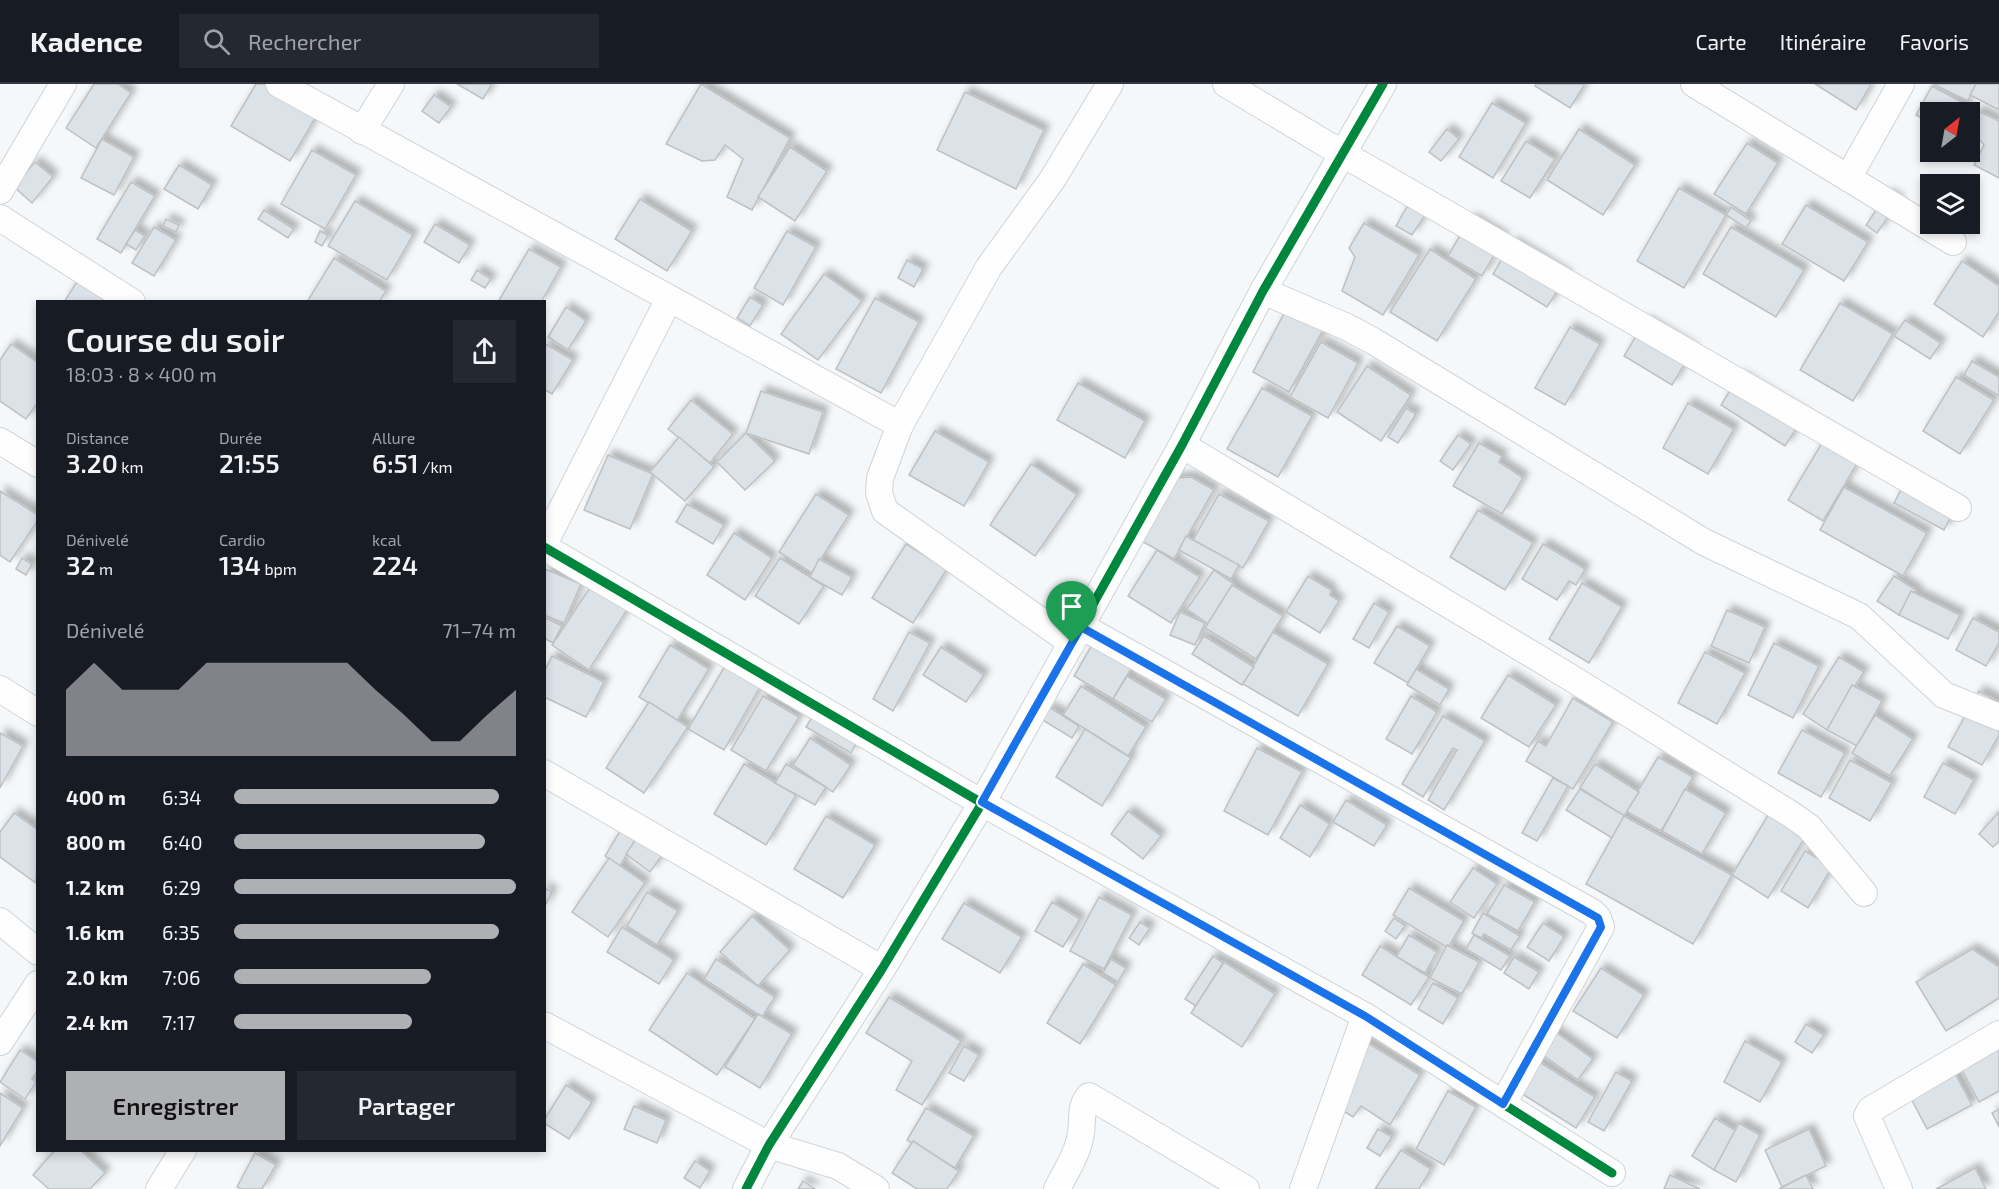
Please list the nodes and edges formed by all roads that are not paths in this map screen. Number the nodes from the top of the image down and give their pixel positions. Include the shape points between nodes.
1 (63, 84) edge
2 (279, 84) edge
3 (391, 84) edge
4 (1110, 84) edge
5 (1226, 84) edge
6 (1383, 84) edge
7 (1694, 84) edge
8 (1901, 84) edge
9 (362, 131) junction
10 (1342, 154) junction
11 (1848, 178) junction
12 (0, 191) edge
13 (0, 218) edge
14 (1953, 242) dead end
15 (1263, 291) junction
16 (669, 299) junction
17 (129, 300) edge
18 (900, 425) junction
19 (0, 441) edge
20 (1182, 445) junction
21 (36, 463) edge
22 (1958, 508) dead end
23 (546, 542) edge
24 (546, 547) edge
25 (1076, 635) junction
26 (0, 689) edge
27 (36, 712) edge
28 (1999, 717) edge
29 (546, 773) edge
30 (982, 802) junction
31 (1864, 893) dead end
32 (0, 921) edge
33 (36, 950) edge
34 (882, 969) junction
35 (36, 987) edge
36 (1365, 1016) junction
37 (546, 1026) edge
38 (1999, 1034) edge
39 (0, 1042) edge
40 (1503, 1104) junction
41 (769, 1145) junction
42 (182, 1152) edge
43 (1612, 1173) dead end
44 (159, 1189) edge
45 (746, 1189) edge
46 (876, 1189) edge
47 (1057, 1189) edge
48 (1246, 1189) edge
49 (1303, 1189) edge
50 (1899, 1189) edge

1 - 12 street
2 - 9 street
3 - 9 street
4 - 18 street via 1052,180 989,267
5 - 10 street
6 - 10 street
7 - 11 street
8 - 11 street
9 - 16 street
10 - 15 street
10 - 22 street
11 - 14 street
13 - 17 street
15 - 20 street
15 - 28 street via 1373,341 1704,542 1859,616 1944,695
16 - 18 street
16 - 23 street
18 - 25 street via 880,478 879,493 885,511
19 - 21 street
20 - 25 street
20 - 31 street via 1552,665 1792,815 1816,834
24 - 30 street
25 - 30 street
25 - 40 street via 1598,918 1601,927
26 - 27 street
29 - 34 street
30 - 34 street
30 - 36 street
32 - 33 street
34 - 41 street
35 - 39 street
36 - 40 street
36 - 49 street
37 - 41 street
38 - 50 street via 1870,1110 1867,1116
40 - 43 street
41 - 45 street
41 - 46 street via 838,1166
42 - 44 street
47 - 48 street via 1081,1136 1083,1106 1089,1096

